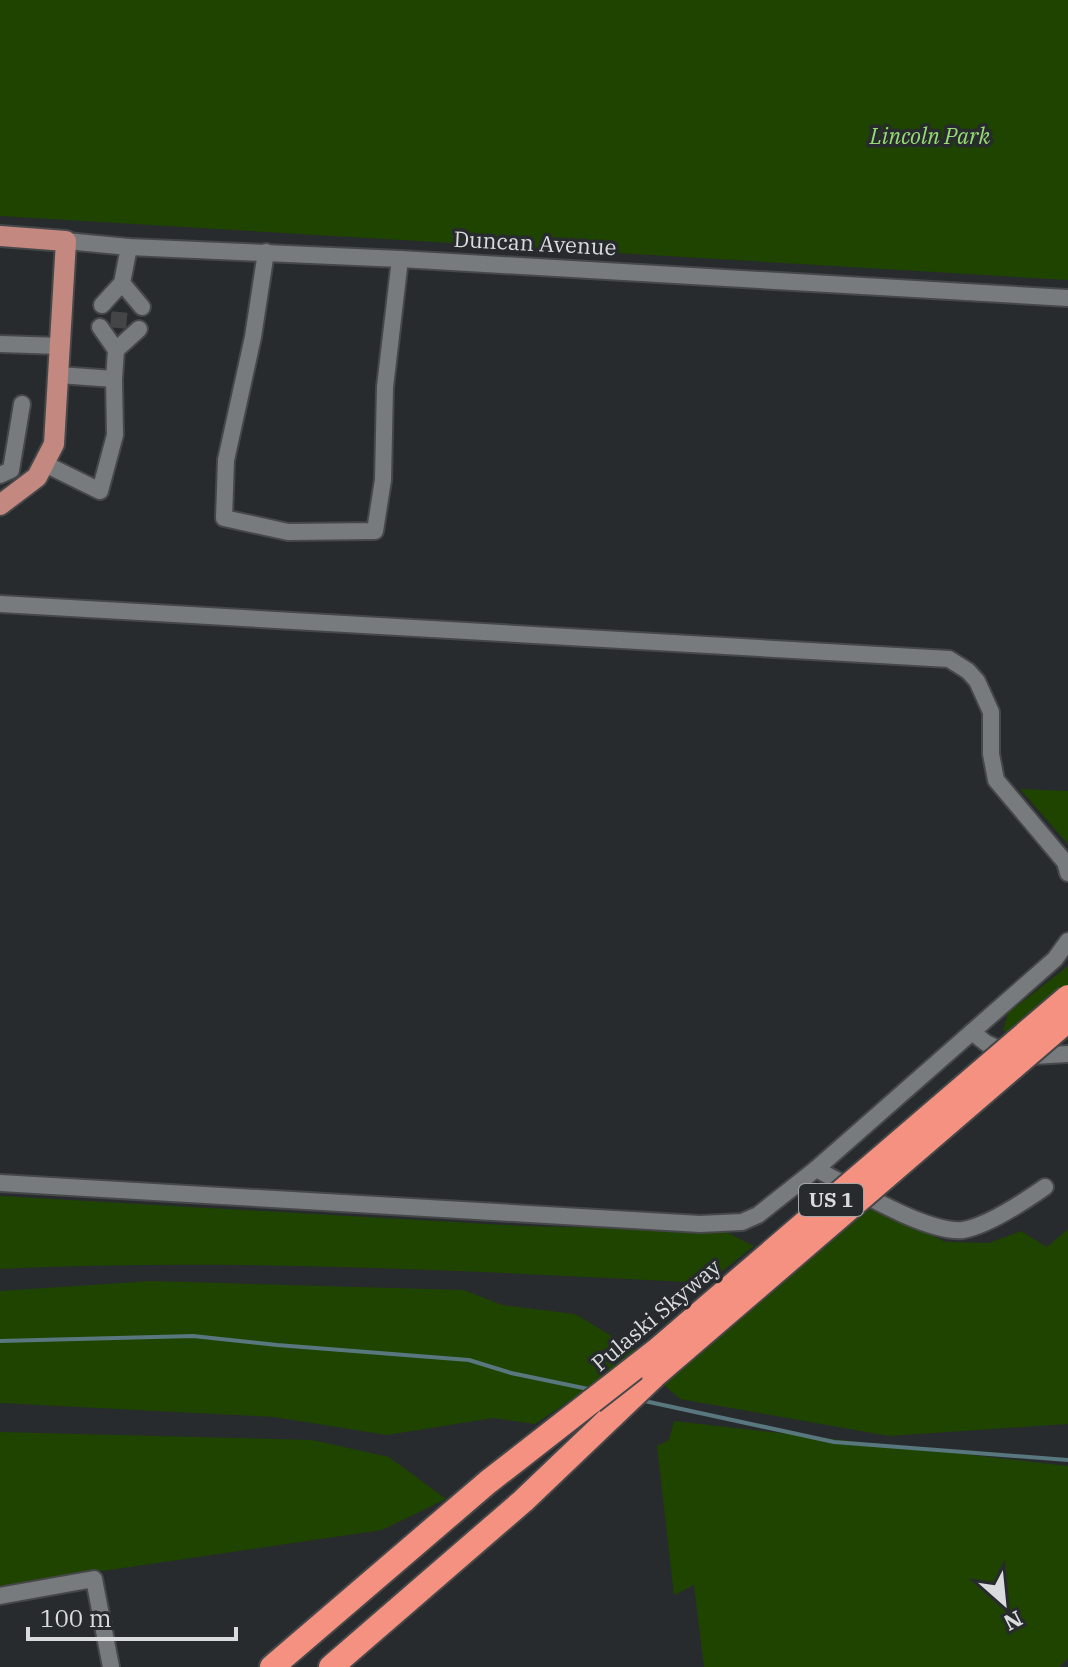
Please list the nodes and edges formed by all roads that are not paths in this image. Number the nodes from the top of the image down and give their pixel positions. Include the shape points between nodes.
1 (0, 236) edge
2 (66, 241) junction
3 (129, 247) junction
4 (266, 252) junction
5 (400, 259) junction
6 (122, 283) junction
7 (1068, 298) edge
8 (102, 305) tunnel mouth
9 (120, 306) tunnel mouth
10 (142, 307) dead end
11 (100, 327) tunnel mouth
12 (118, 328) tunnel mouth
13 (139, 329) tunnel mouth
14 (0, 344) edge
15 (60, 346) junction
16 (116, 350) junction
17 (59, 375) junction
18 (114, 379) junction
19 (22, 404) dead end
20 (45, 464) junction
21 (0, 475) edge
22 (0, 505) edge
23 (0, 604) edge
24 (1068, 873) edge
25 (1068, 941) edge
26 (1068, 997) edge
27 (1068, 1020) edge
28 (972, 1032) junction
29 (1068, 1054) edge
30 (816, 1169) junction
31 (0, 1183) edge
32 (1045, 1187) dead end
33 (0, 1596) edge
34 (111, 1667) edge
35 (272, 1667) edge
36 (331, 1667) edge

1 - 2 main road, Duncan Avenue
2 - 3 street, Duncan Avenue
2 - 15 main road
3 - 4 street, Duncan Avenue
3 - 6 street
4 - 5 street, Duncan Avenue
4 - 5 street via 226,460 224,518 288,532 375,531
5 - 7 street, Duncan Avenue
6 - 8 street
6 - 9 street
6 - 10 street
11 - 16 street
12 - 16 street
13 - 16 street
14 - 15 street
15 - 17 main road
16 - 18 street
17 - 18 street
17 - 20 main road via 55,437
18 - 20 street via 115,435 100,491
19 - 21 street via 11,470
20 - 22 main road via 32,482
23 - 24 street via 949,659 977,681 991,712 996,780 1065,862
25 - 28 street via 1055,959
26 - 35 highway, Pulaski Skyway / US 1, bridge via 656,1351 527,1449
27 - 36 highway, Pulaski Skyway / US 1, bridge via 654,1376 542,1484
28 - 29 street via 1015,1057
28 - 30 street
30 - 31 street via 758,1215 742,1222 700,1224
30 - 32 street via 945,1229 965,1230
33 - 34 street via 94,1579

